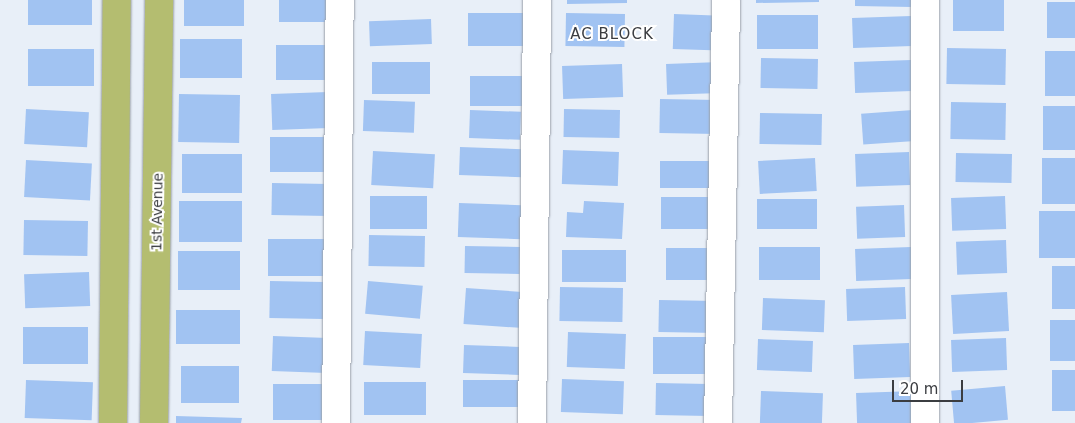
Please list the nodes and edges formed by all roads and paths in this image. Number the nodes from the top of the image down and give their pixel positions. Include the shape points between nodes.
1 (117, 0) edge
2 (159, 0) edge
3 (340, 0) edge
4 (538, 0) edge
5 (726, 0) edge
6 (925, 0) edge
7 (114, 288) junction
8 (156, 288) junction
9 (112, 423) edge
10 (154, 423) edge
11 (336, 423) edge
12 (532, 423) edge
13 (718, 423) edge
14 (925, 423) edge

1 - 7 main road
2 - 8 main road, 1st Avenue
3 - 11 street
4 - 12 street
5 - 13 street
6 - 14 street
7 - 8 main road
7 - 9 main road
8 - 10 main road, 1st Avenue

